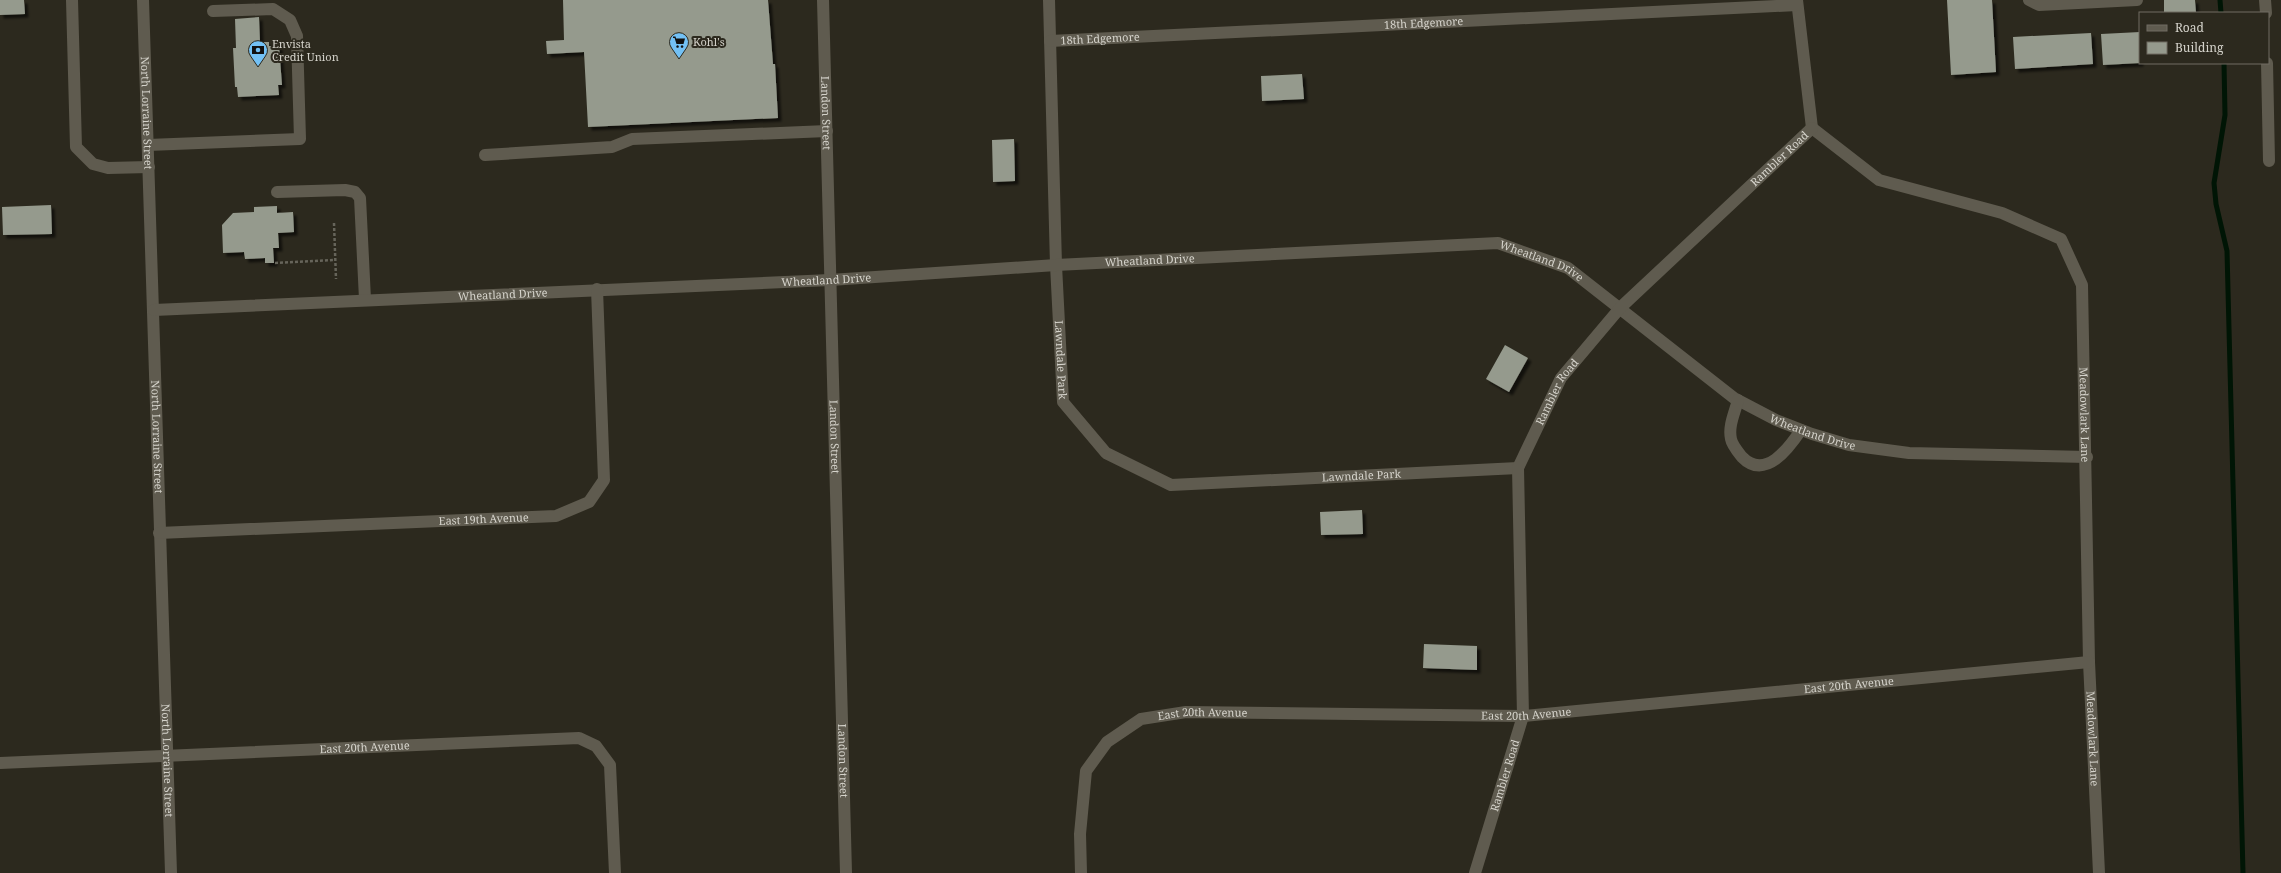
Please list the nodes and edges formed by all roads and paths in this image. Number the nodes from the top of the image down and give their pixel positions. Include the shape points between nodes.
1 (72, 0) edge
2 (143, 0) edge
3 (823, 0) edge
4 (1049, 0) edge
5 (2029, 0) edge
6 (2137, 0) edge
7 (2265, 0) edge
8 (1797, 2) edge
9 (213, 11) dead end
10 (2266, 12) edge
11 (1050, 41) junction
12 (2266, 64) edge
13 (1812, 128) junction
14 (827, 131) junction
15 (148, 145) junction
16 (485, 154) dead end
17 (2269, 161) dead end
18 (149, 166) junction
19 (276, 192) dead end
20 (334, 223) dead end
21 (335, 260) junction
22 (275, 263) dead end
23 (1056, 265) junction
24 (336, 279) dead end
25 (830, 280) junction
26 (597, 289) junction
27 (365, 299) junction
28 (1620, 308) junction
29 (154, 310) junction
30 (1738, 400) junction
31 (1800, 430) junction
32 (2087, 457) junction
33 (1518, 468) junction
34 (159, 533) junction
35 (2089, 662) junction
36 (1523, 716) junction
37 (167, 756) junction
38 (0, 763) edge
39 (171, 873) edge
40 (615, 873) edge
41 (846, 873) edge
42 (1081, 873) edge
43 (1475, 873) edge
44 (2099, 873) edge

1 - 18 street via 76,147 93,164 108,168
2 - 15 street, North Lorraine Street
3 - 14 street, Landon Street
4 - 11 street, Lawndale Park
5 - 6 street via 2039,5
7 - 10 street
8 - 11 street, 18th Edgemore
8 - 13 street, Rambler Road
9 - 15 street via 273,9 290,20 297,36 300,139
11 - 23 street, Lawndale Park
12 - 17 street
13 - 28 street, Rambler Road
13 - 32 street, Meadowlark Lane via 1879,180 2002,213 2061,239 2082,285
14 - 16 street via 632,139 612,147
14 - 25 street, Landon Street
15 - 18 street, North Lorraine Street
18 - 29 street, North Lorraine Street
19 - 27 street via 345,190 355,192 360,198
20 - 21 path
21 - 22 path
21 - 24 path
23 - 25 street, Wheatland Drive
23 - 28 street, Wheatland Drive via 1498,243 1568,268
23 - 33 street, Lawndale Park via 1063,402 1106,453 1171,485
25 - 26 street, Wheatland Drive
25 - 41 street, Landon Street
26 - 27 street, Wheatland Drive
26 - 34 street, East 19th Avenue via 604,480 590,502 556,516
27 - 29 street, Wheatland Drive
28 - 30 street, Wheatland Drive
28 - 33 street, Rambler Road via 1561,378
29 - 34 street, North Lorraine Street
30 - 31 street, Wheatland Drive
30 - 31 street via 1730,429 1731,439 1737,451 1753,464 1770,463 1780,458
31 - 32 street, Wheatland Drive via 1849,445 1909,453
32 - 35 street, Meadowlark Lane
33 - 36 street, Rambler Road
34 - 37 street, North Lorraine Street
35 - 36 street, East 20th Avenue
35 - 44 street, Meadowlark Lane
36 - 42 street, East 20th Avenue via 1186,712 1141,719 1107,742 1086,771 1080,834
36 - 43 street, Rambler Road
37 - 38 street, East 20th Avenue
37 - 39 street, North Lorraine Street
37 - 40 street, East 20th Avenue via 579,738 596,746 610,764

